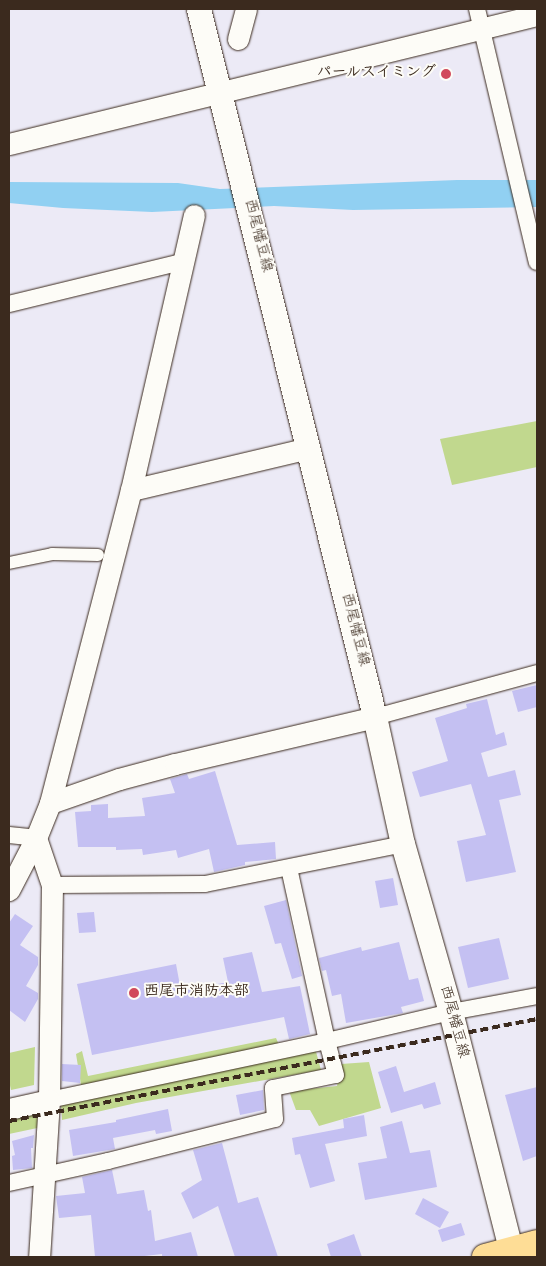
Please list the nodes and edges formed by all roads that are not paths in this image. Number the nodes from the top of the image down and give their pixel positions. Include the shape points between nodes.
1 (199, 9) edge
2 (246, 9) edge
3 (537, 15) edge
4 (479, 19) edge
5 (238, 39) dead end
6 (221, 92) junction
7 (9, 144) edge
8 (194, 215) dead end
9 (182, 262) junction
10 (537, 262) edge
11 (9, 304) edge
12 (309, 448) junction
13 (131, 490) junction
14 (98, 555) dead end
15 (9, 562) edge
16 (537, 673) edge
17 (375, 717) junction
18 (50, 803) junction
19 (9, 835) edge
20 (36, 838) junction
21 (403, 844) junction
22 (289, 868) junction
23 (52, 885) junction
24 (9, 890) edge
25 (537, 996) edge
26 (451, 1012) junction
27 (327, 1041) junction
28 (49, 1100) junction
29 (9, 1109) edge
30 (43, 1176) junction
31 (9, 1183) edge
32 (537, 1242) edge
33 (511, 1255) edge
34 (39, 1257) edge
35 (485, 1257) edge

1 - 6 main road, 西尾幡豆線
2 - 5 street
3 - 4 street
4 - 6 street
4 - 10 street
6 - 7 street
6 - 12 main road, 西尾幡豆線
8 - 9 street
9 - 11 street
9 - 13 street
12 - 13 street
12 - 17 main road, 西尾幡豆線
13 - 18 street
14 - 15 street via 52,554
16 - 17 street
17 - 18 street via 166,766
17 - 21 main road, 西尾幡豆線
18 - 20 street
19 - 20 street
20 - 23 street
20 - 24 street
21 - 22 street
21 - 26 main road, 西尾幡豆線
22 - 23 street via 205,884
22 - 27 street
23 - 28 street
25 - 26 street
26 - 27 street
26 - 33 main road, 西尾幡豆線
27 - 28 street
27 - 30 street via 336,1075 273,1088 275,1119
28 - 29 street
28 - 30 street
30 - 31 street
30 - 34 street
32 - 33 main road
33 - 35 main road

